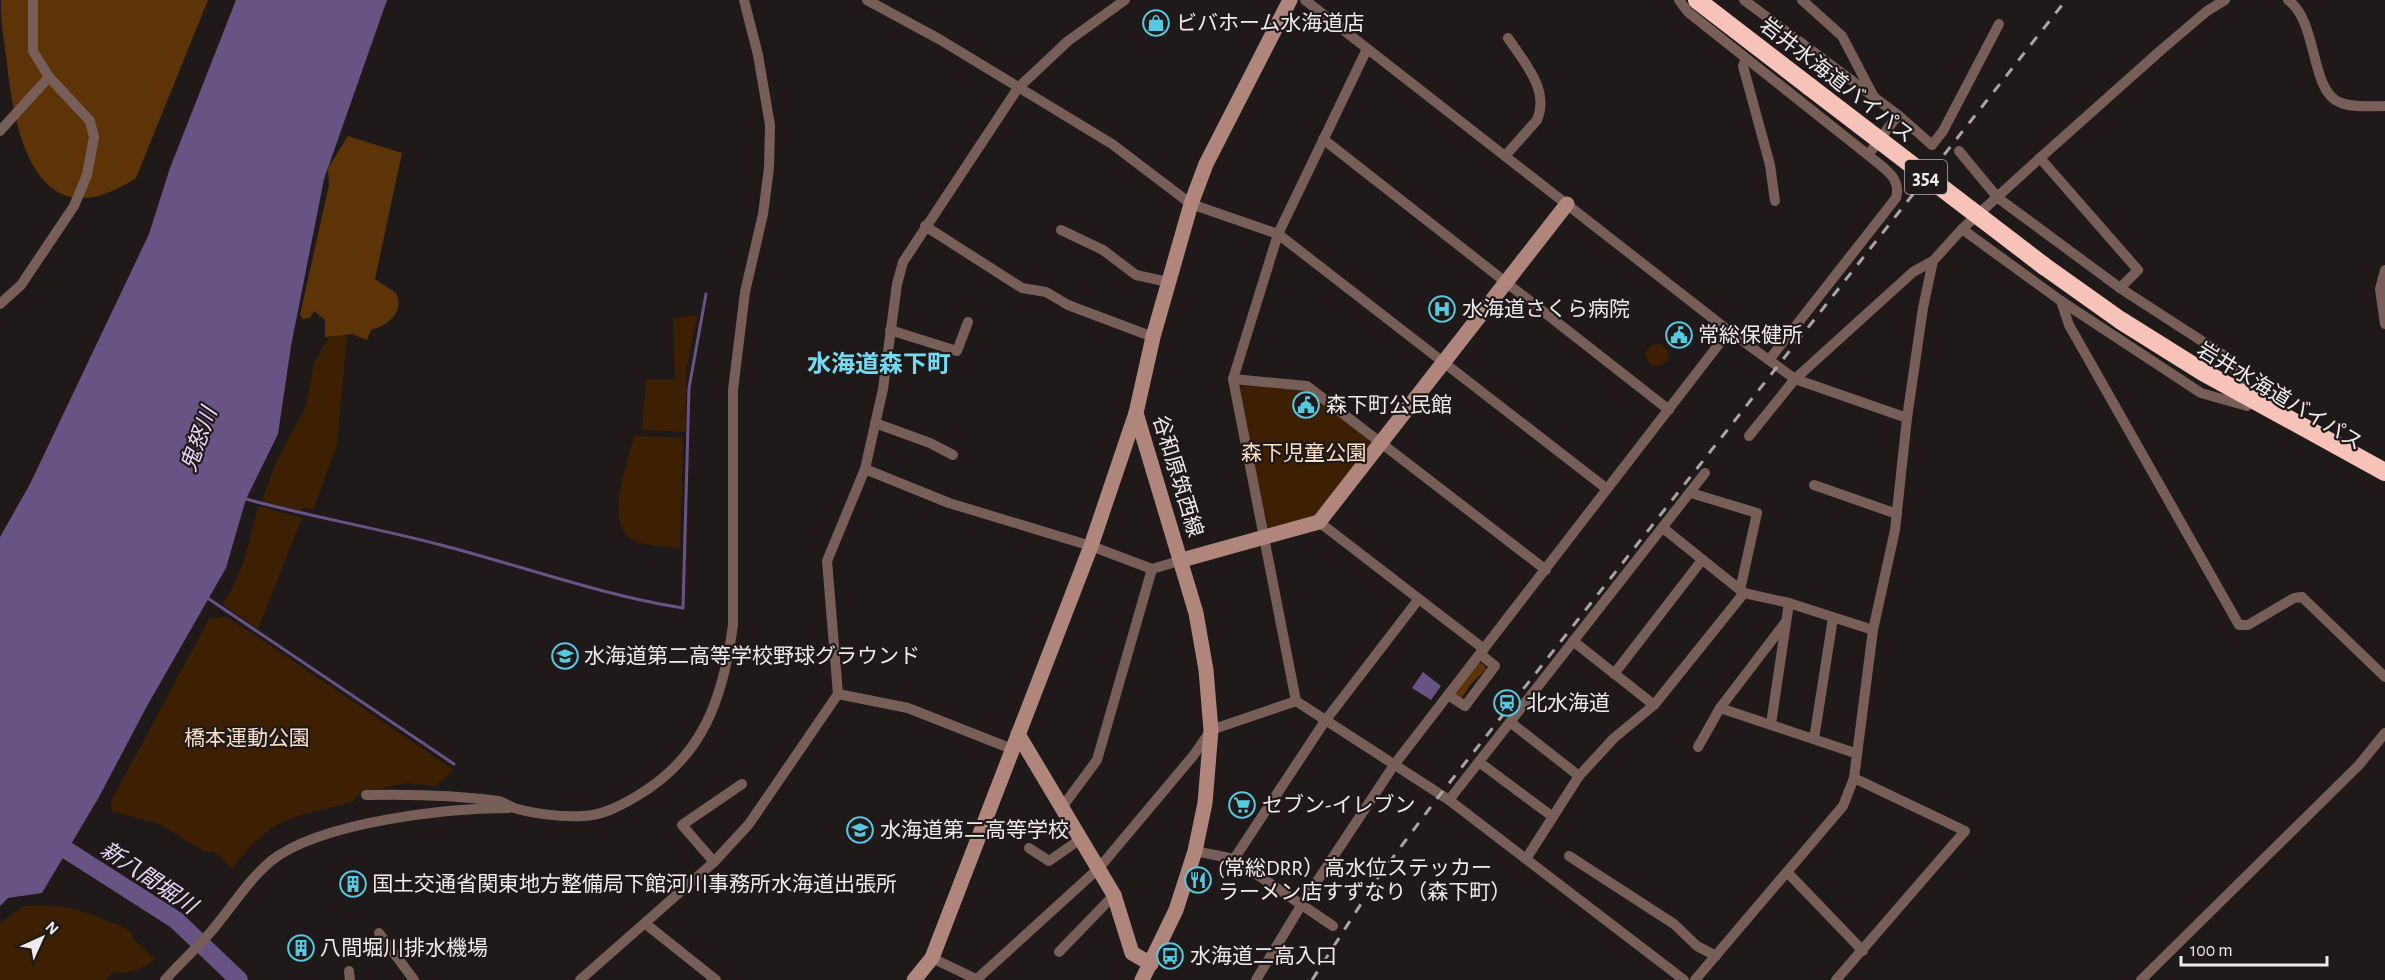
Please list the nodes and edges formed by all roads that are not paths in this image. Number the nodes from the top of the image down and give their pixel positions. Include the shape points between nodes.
1 (33, 0) edge
2 (744, 0) edge
3 (867, 0) edge
4 (1125, 0) edge
5 (1290, 0) edge
6 (1305, 0) edge
7 (1679, 0) edge
8 (1697, 0) edge
9 (1744, 0) edge
10 (1802, 0) edge
11 (2225, 0) edge
12 (2288, 0) edge
13 (1999, 24) dead end
14 (1508, 38) dead end
15 (1367, 49) junction
16 (1746, 59) junction
17 (49, 77) junction
18 (1018, 88) junction
19 (1876, 101) junction
20 (2385, 106) edge
21 (1898, 115) junction
22 (0, 130) edge
23 (1323, 140) junction
24 (1959, 151) dead end
25 (1868, 155) junction
26 (1505, 156) junction
27 (2040, 158) junction
28 (1998, 198) junction
29 (1775, 201) dead end
30 (1191, 204) junction
31 (1567, 204) junction
32 (925, 226) junction
33 (1962, 229) junction
34 (1061, 230) dead end
35 (1278, 234) junction
36 (1933, 261) junction
37 (2385, 270) edge
38 (1168, 282) junction
39 (1505, 283) junction
40 (2120, 288) junction
41 (2061, 301) junction
42 (0, 304) edge
43 (968, 322) dead end
44 (2385, 324) edge
45 (890, 330) junction
46 (1729, 331) junction
47 (1153, 338) junction
48 (1769, 360) junction
49 (1444, 362) junction
50 (1233, 378) junction
51 (1795, 379) junction
52 (2246, 401) junction
53 (1669, 410) junction
54 (1136, 413) junction
55 (1907, 418) junction
56 (875, 423) junction
57 (1749, 436) dead end
58 (1381, 443) junction
59 (953, 455) dead end
60 (865, 469) junction
61 (1706, 473) dead end
62 (2384, 480) edge
63 (1814, 485) dead end
64 (1607, 489) junction
65 (1691, 493) junction
66 (1897, 514) junction
67 (1319, 522) junction
68 (1663, 528) junction
69 (1266, 538) junction
70 (1091, 546) junction
71 (1182, 560) junction
72 (1702, 560) junction
73 (1152, 569) junction
74 (1546, 570) junction
75 (1742, 592) junction
76 (1418, 600) junction
77 (1789, 603) junction
78 (1833, 618) junction
79 (1785, 622) junction
80 (1873, 630) junction
81 (1573, 641) junction
82 (1482, 652) junction
83 (1614, 674) junction
84 (2385, 677) edge
85 (838, 694) junction
86 (1448, 695) junction
87 (1296, 701) junction
88 (1654, 705) junction
89 (1720, 708) junction
90 (1325, 721) junction
91 (1510, 722) junction
92 (1770, 724) junction
93 (1211, 730) junction
94 (2385, 733) edge
95 (1815, 739) junction
96 (1015, 741) junction
97 (1698, 747) dead end
98 (1855, 753) junction
99 (1479, 762) junction
100 (1394, 765) junction
101 (1579, 776) junction
102 (1854, 778) junction
103 (742, 784) dead end
104 (366, 795) dead end
105 (1449, 800) junction
106 (1063, 806) junction
107 (515, 808) junction
108 (1553, 817) junction
109 (1082, 838) junction
110 (1029, 848) dead end
111 (1195, 851) junction
112 (1569, 856) dead end
113 (1234, 859) junction
114 (1526, 859) junction
115 (714, 862) junction
116 (1099, 868) junction
117 (1787, 872) junction
118 (1114, 895) junction
119 (1302, 904) junction
120 (647, 924) junction
121 (1332, 926) dead end
122 (379, 933) dead end
123 (1863, 951) junction
124 (1059, 952) dead end
125 (1716, 956) junction
126 (932, 958) junction
127 (1151, 964) junction
128 (165, 980) edge
129 (414, 980) edge
130 (580, 980) edge
131 (716, 980) edge
132 (914, 980) edge
133 (978, 980) edge
134 (1142, 980) edge
135 (1256, 980) edge
136 (1684, 980) edge
137 (1695, 980) edge
138 (1836, 980) edge
139 (2141, 980) edge

1 - 17 street via 33,51
2 - 107 street via 770,125 769,168 745,292 733,390 733,625 728,658 712,710 692,749 646,791 621,805 583,816
3 - 18 street
4 - 18 street via 1068,41
5 - 30 street, 谷和原筑西線 via 1206,164
6 - 15 street
7 - 16 street via 1688,12
8 - 52 highway, 岩井水海道バイパス / 354, bridge via 2044,266
9 - 19 street
10 - 19 street via 1842,36
11 - 27 street via 2160,51
12 - 20 street via 2304,17 2325,88 2333,99 2342,104
13 - 21 street via 1932,145
14 - 26 street via 1539,88 1540,114
15 - 23 street
15 - 26 street
16 - 25 street
16 - 29 street via 1743,66 1770,165
17 - 22 street
17 - 42 street via 90,121 94,137 87,175 61,229 21,285
18 - 30 street via 1112,144
18 - 32 street
19 - 21 street
21 - 25 street
23 - 35 street
23 - 39 street
24 - 28 street
25 - 48 street via 1897,180 1896,198
26 - 31 street
27 - 28 street
27 - 40 street via 2138,270
28 - 33 street
28 - 40 street
30 - 35 street
30 - 38 street, 谷和原筑西線
31 - 39 street
31 - 46 street
32 - 45 street via 903,262
32 - 47 street via 1022,288 1046,292 1068,305
33 - 36 street
33 - 41 street
34 - 38 street via 1103,250 1137,275
35 - 49 street
35 - 50 street
36 - 51 street via 1913,272
36 - 55 street
37 - 44 street via 2380,289
38 - 47 street, 谷和原筑西線
39 - 49 street
39 - 53 street
40 - 52 street via 2225,356 2233,364
41 - 52 street via 2201,393
41 - 84 street via 2069,326 2238,625 2248,625 2302,597
43 - 45 street via 957,351
45 - 56 street
46 - 48 street
46 - 53 street
47 - 54 street, 谷和原筑西線
48 - 51 street
49 - 58 street
49 - 64 street
50 - 58 street via 1307,386
50 - 69 street
51 - 55 street
51 - 57 street
52 - 62 highway, 岩井水海道バイパス / 354
53 - 64 street
54 - 70 street
54 - 71 street, 谷和原筑西線
55 - 66 street
56 - 59 street
56 - 60 street
58 - 67 street
58 - 74 street
60 - 70 street via 949,503
60 - 85 street via 827,561
61 - 65 street
63 - 66 street
64 - 74 street
65 - 68 street
65 - 75 street via 1757,513
66 - 80 street
67 - 69 street
67 - 76 street
68 - 72 street
68 - 81 street
69 - 71 street
69 - 87 street
70 - 73 street
70 - 96 street
71 - 73 street
71 - 93 street, 谷和原筑西線 via 1202,641
72 - 75 street
72 - 83 street
73 - 106 street via 1096,760
74 - 82 street
75 - 77 street
75 - 88 street
76 - 82 street
76 - 90 street
77 - 78 street
77 - 79 street
78 - 80 street
78 - 95 street
79 - 89 street
79 - 92 street
80 - 98 street
81 - 83 street
81 - 91 street
82 - 86 street
82 - 86 street via 1496,666 1465,706
83 - 88 street
85 - 96 street via 908,708
85 - 115 street via 761,808
86 - 100 street
87 - 90 street
87 - 93 street
88 - 101 street via 1614,738
89 - 92 street
89 - 97 street
90 - 100 street
90 - 113 street
91 - 99 street
91 - 101 street
92 - 95 street
93 - 111 street, 谷和原筑西線 via 1205,803
93 - 116 street
94 - 139 street via 2359,765
95 - 98 street
96 - 106 street
96 - 126 street
98 - 102 street
99 - 105 street
99 - 108 street
100 - 105 street
100 - 119 street
101 - 108 street
102 - 117 street via 1843,806
102 - 123 street via 1965,831
103 - 115 street via 682,825
104 - 107 street via 483,799
105 - 114 street
106 - 109 street
107 - 128 street via 479,808 364,825 314,840 272,860
108 - 114 street
109 - 110 street via 1049,861
109 - 116 street
111 - 113 street
111 - 127 street, 谷和原筑西線 via 1176,910
112 - 125 street
113 - 119 street
114 - 136 street
115 - 120 street
116 - 118 street
116 - 133 street
117 - 123 street
117 - 125 street
118 - 124 street
118 - 127 street via 1132,953
119 - 121 street
119 - 135 street
120 - 130 street
120 - 131 street
122 - 129 street
123 - 138 street
125 - 137 street
126 - 132 street
126 - 133 street
127 - 134 street, 谷和原筑西線

